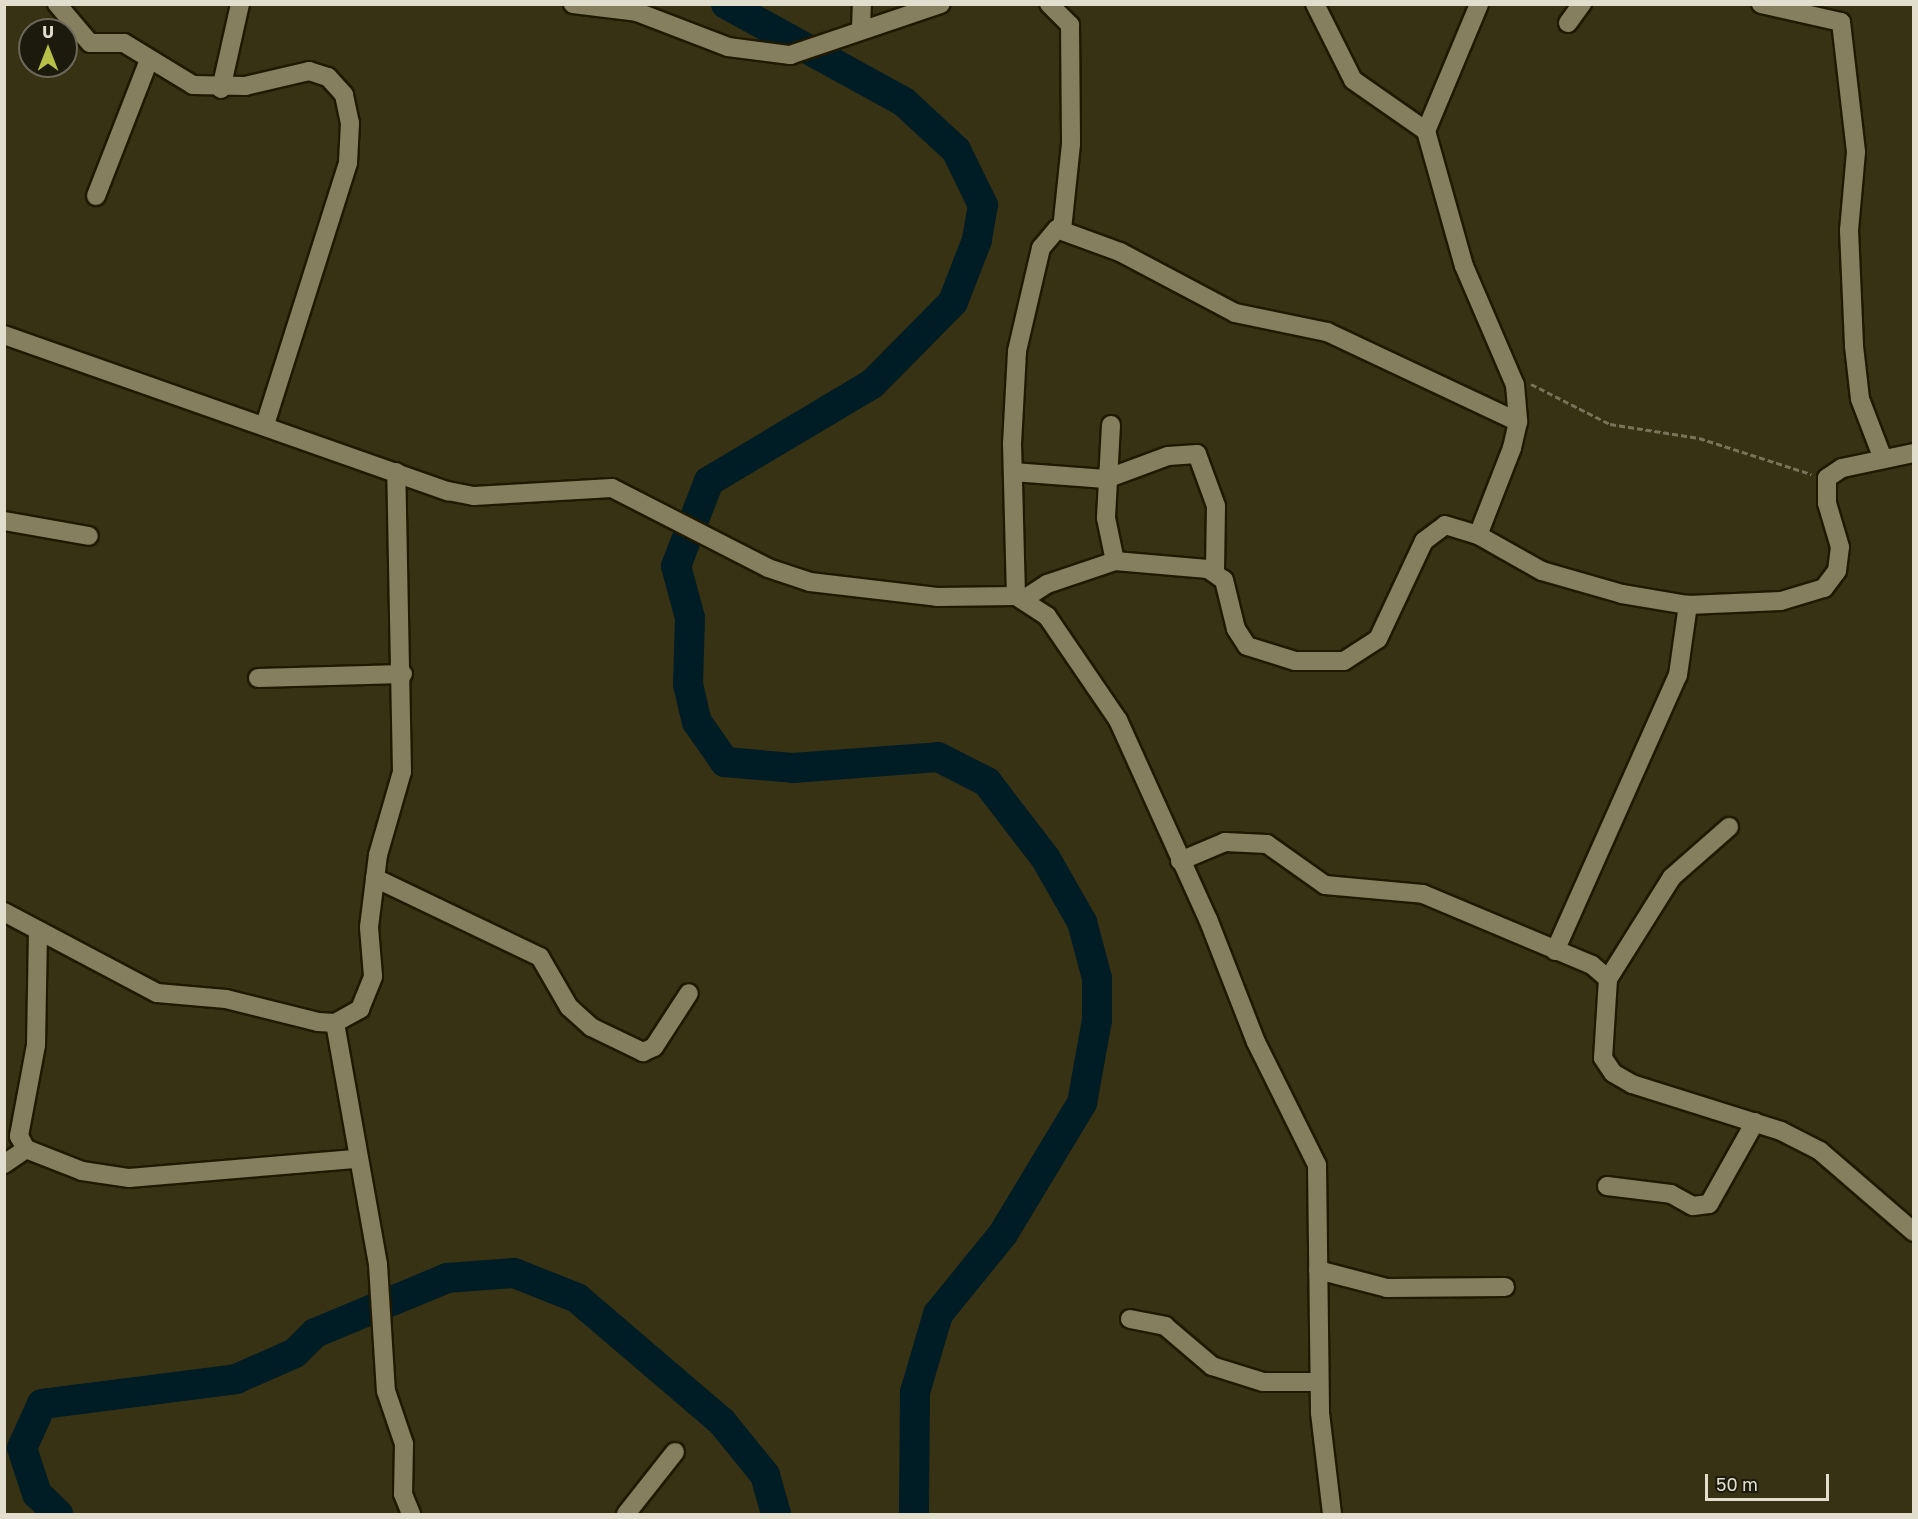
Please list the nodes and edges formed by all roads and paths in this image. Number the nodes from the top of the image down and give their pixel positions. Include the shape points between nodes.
1 (57, 4) edge
2 (240, 4) edge
3 (573, 4) edge
4 (862, 4) edge
5 (941, 4) edge
6 (1315, 4) edge
7 (1479, 4) edge
8 (1582, 4) edge
9 (1761, 4) edge
10 (1054, 5) edge
11 (1841, 13) edge
12 (1568, 23) dead end
13 (861, 29) junction
14 (149, 60) junction
15 (221, 88) junction
16 (1426, 131) junction
17 (96, 196) dead end
18 (1062, 230) junction
19 (4, 335) edge
20 (1509, 371) junction
21 (1518, 422) junction
22 (265, 425) junction
23 (1111, 425) dead end
24 (1914, 453) edge
25 (1883, 459) junction
26 (396, 472) junction
27 (1013, 472) junction
28 (1827, 478) junction
29 (1106, 479) junction
30 (4, 521) edge
31 (1479, 535) junction
32 (89, 536) dead end
33 (1115, 561) junction
34 (1215, 573) junction
35 (1020, 598) junction
36 (1688, 605) junction
37 (403, 674) junction
38 (258, 678) dead end
39 (1729, 827) dead end
40 (1180, 861) junction
41 (375, 879) junction
42 (4, 912) edge
43 (38, 932) junction
44 (1555, 951) junction
45 (1608, 979) junction
46 (689, 993) dead end
47 (334, 1023) junction
48 (1755, 1122) junction
49 (26, 1149) junction
50 (357, 1159) junction
51 (4, 1164) edge
52 (1607, 1186) dead end
53 (1914, 1232) edge
54 (1318, 1270) junction
55 (1505, 1287) dead end
56 (1130, 1319) dead end
57 (1319, 1382) junction
58 (675, 1452) dead end
59 (411, 1515) edge
60 (626, 1515) edge
61 (1332, 1515) edge

1 - 14 street via 90,43 124,43
2 - 15 street
3 - 13 street via 637,12 728,47 790,55
4 - 13 street
5 - 13 street
6 - 16 street via 1353,80
7 - 16 street
8 - 12 street
9 - 11 street
10 - 18 street via 1070,25 1072,58
11 - 25 street via 1856,152 1849,230 1854,346 1860,399
14 - 15 street via 177,80
14 - 17 street
15 - 22 street via 296,71 319,71 336,84 348,105 348,163
16 - 20 street via 1464,266
18 - 21 street via 1120,252 1235,313 1327,332
18 - 27 street via 1050,231 1041,248 1021,331
19 - 22 street
20 - 21 street
20 - 28 path via 1610,424 1699,438
21 - 31 street
22 - 26 street
23 - 29 street
24 - 25 street
25 - 28 street via 1842,468
26 - 35 street via 474,496 612,488 710,540 810,582 937,597
26 - 37 street
27 - 29 street
27 - 35 street
28 - 36 street via 1827,503 1840,548 1833,581 1808,595 1781,601
29 - 33 street
29 - 34 street via 1168,456 1197,454 1216,506
30 - 32 street
31 - 34 street via 1445,525 1429,533 1378,639 1344,661 1295,661 1247,646 1236,629 1224,580
31 - 36 street via 1542,571 1622,594
33 - 34 street
33 - 35 street via 1047,584
35 - 40 street via 1047,616 1103,692
36 - 44 street via 1680,668
37 - 38 street
37 - 41 street via 402,772
39 - 45 street via 1672,877
40 - 44 street via 1225,842 1267,844 1325,885 1423,894
40 - 54 street via 1257,1042 1310,1145 1320,1182
41 - 46 street via 540,957 570,1007 591,1027 643,1052 654,1047
41 - 47 street via 369,927 373,976 368,998 352,1017
42 - 43 street
43 - 47 street via 147,989 226,999
43 - 49 street via 36,1045 19,1136
44 - 45 street via 1592,965
45 - 48 street via 1604,1059 1613,1073 1632,1084
47 - 50 street
48 - 52 street via 1709,1204 1693,1206 1671,1194
48 - 53 street via 1820,1151
49 - 50 street via 82,1171 129,1178
49 - 51 street
50 - 59 street via 378,1265 378,1326 386,1391 404,1444 404,1494
54 - 55 street via 1387,1288
54 - 57 street
56 - 57 street via 1165,1326 1212,1366 1263,1382
57 - 61 street
58 - 60 street

